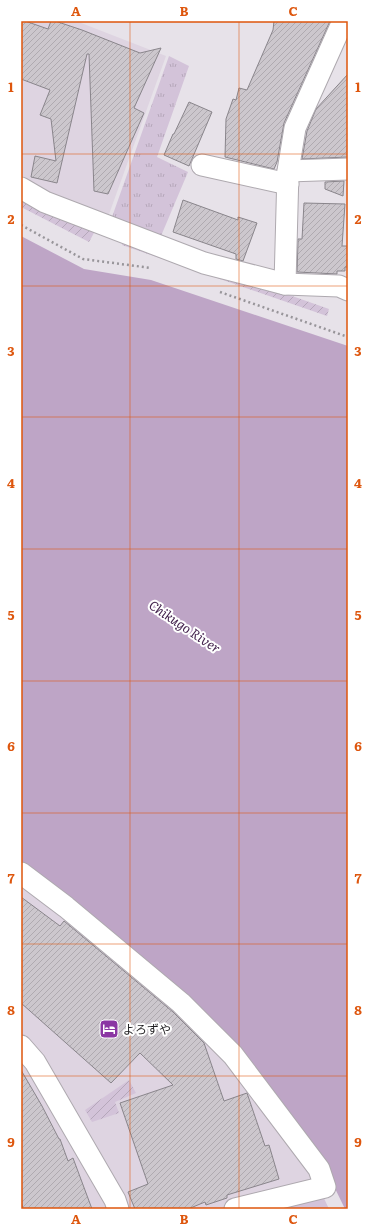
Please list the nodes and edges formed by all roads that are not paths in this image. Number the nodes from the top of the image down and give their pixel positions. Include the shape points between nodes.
1 (343, 21) edge
2 (202, 165) dead end
3 (348, 169) edge
4 (288, 178) junction
5 (21, 188) edge
6 (284, 284) junction
7 (348, 290) edge
8 (21, 873) edge
9 (21, 1046) edge
10 (118, 1209) edge
11 (235, 1209) edge

1 - 4 street via 295,128
2 - 4 street
3 - 4 street
4 - 6 street
5 - 6 street via 45,202 204,263
6 - 7 street via 339,286
8 - 11 street via 66,907 180,1003 233,1055 319,1169 325,1187
9 - 10 street via 35,1062

